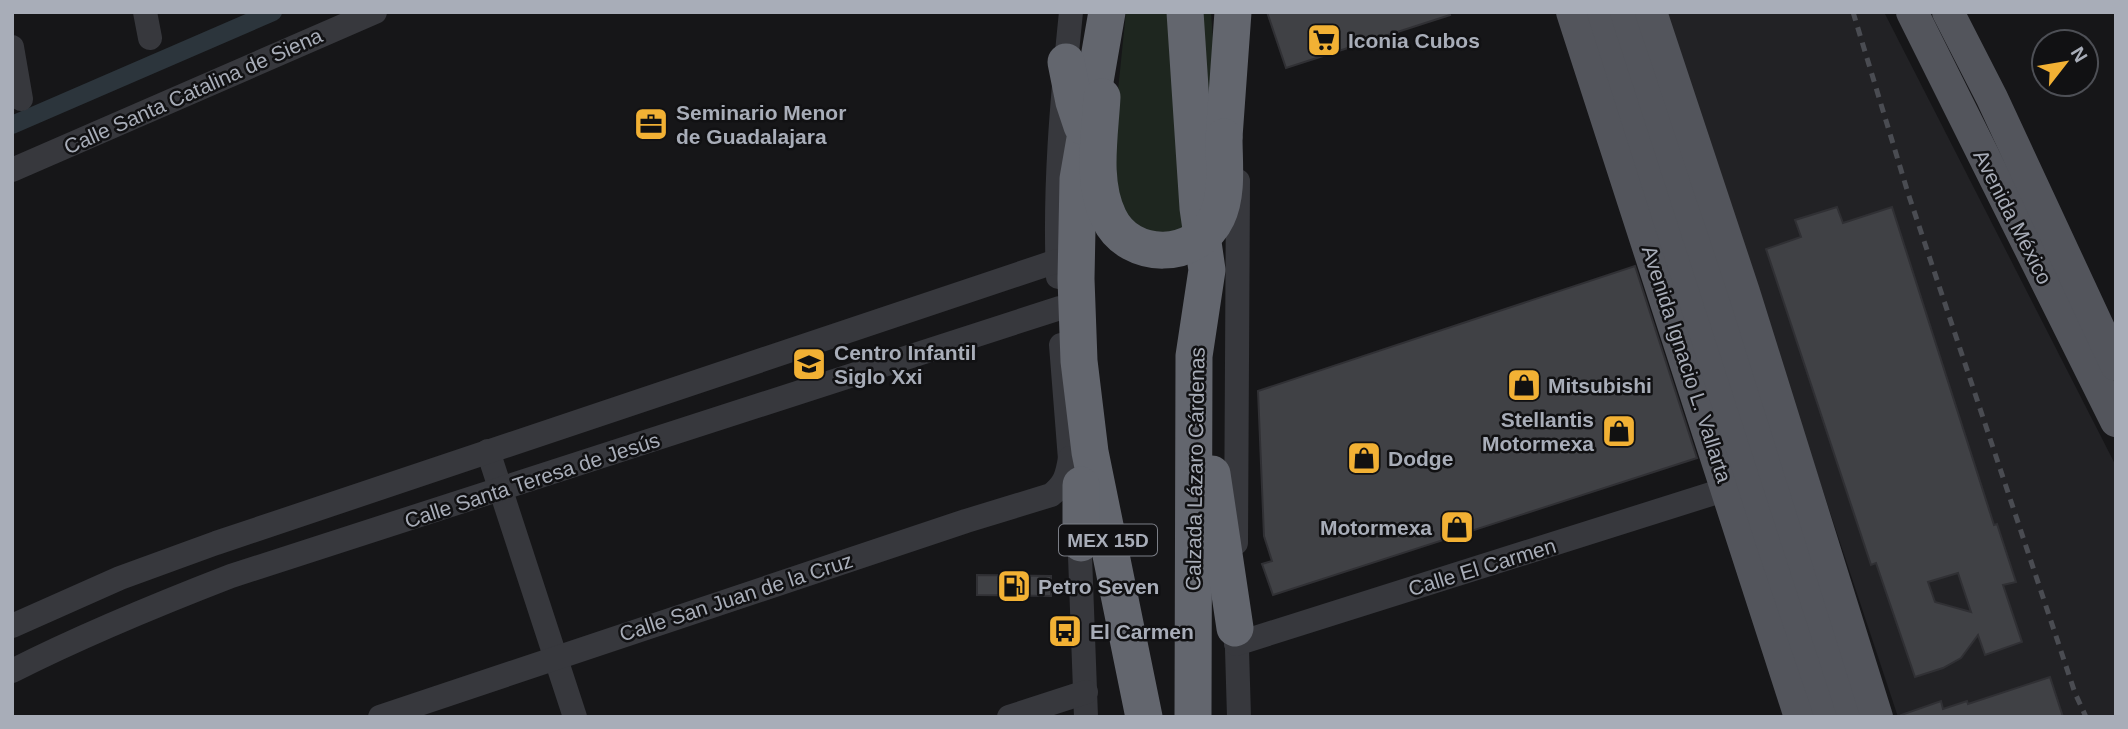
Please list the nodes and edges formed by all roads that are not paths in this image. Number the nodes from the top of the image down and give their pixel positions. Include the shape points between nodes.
1 (145, 12) edge
2 (375, 12) edge
3 (1185, 12) edge
4 (1217, 12) edge
5 (1234, 12) edge
6 (1572, 12) edge
7 (1603, 12) edge
8 (1626, 12) edge
9 (1651, 12) edge
10 (1912, 12) edge
11 (1948, 12) edge
12 (1095, 14) edge
13 (150, 38) dead end
14 (12, 47) edge
15 (1066, 62) junction
16 (1992, 98) junction
17 (21, 99) dead end
18 (1959, 111) junction
19 (1085, 134) junction
20 (1224, 138) junction
21 (12, 170) edge
22 (1057, 261) junction
23 (1655, 266) junction
24 (1744, 292) junction
25 (1059, 308) junction
26 (2116, 316) edge
27 (1194, 356) junction
28 (1079, 362) junction
29 (2116, 365) edge
30 (2116, 421) edge
31 (1735, 429) junction
32 (2116, 439) edge
33 (488, 452) junction
34 (1070, 458) junction
35 (1778, 478) junction
36 (1727, 489) junction
37 (501, 490) junction
38 (1081, 543) junction
39 (1773, 546) junction
40 (1759, 593) junction
41 (12, 626) edge
42 (1236, 636) junction
43 (555, 657) junction
44 (12, 671) edge
45 (1086, 705) edge
46 (380, 717) edge
47 (575, 717) edge
48 (1009, 717) edge
49 (1144, 717) edge
50 (1193, 717) edge
51 (1239, 717) edge
52 (1800, 717) edge
53 (1831, 717) edge
54 (1854, 717) edge
55 (1877, 717) edge

1 - 13 street
2 - 21 street, Calle Santa Catalina de Siena
3 - 27 highway, Calzada Lázaro Cárdenas via 1198,208 1207,270
4 - 20 highway
5 - 20 highway
5 - 42 street via 1238,116
6 - 23 main road, Avenida Ignacio L. Vallarta
7 - 31 main road, Avenida Ignacio L. Vallarta
8 - 35 main road
9 - 24 main road
10 - 18 main road, Avenida México
11 - 16 main road, Avenida México
12 - 15 street
12 - 19 highway, MEX 15D
12 - 20 highway, bridge via 1102,97 1101,197 1110,220 1126,240 1161,251 1199,241 1210,230 1219,214 1224,185
14 - 17 street
15 - 19 highway
15 - 22 street
16 - 26 main road via 2066,218
16 - 29 main road, Avenida México
18 - 30 main road, Avenida México
18 - 32 main road via 2018,243
19 - 28 highway, MEX 15D via 1077,192
22 - 25 street
22 - 33 street, Calle Santa Teresa de Jesús
23 - 31 main road
23 - 36 main road, Avenida Ignacio L. Vallarta
24 - 35 main road
24 - 55 main road
25 - 34 street
25 - 37 street, Calle Santa Teresa de Jesús
27 - 42 highway
27 - 50 highway, Calzada Lázaro Cárdenas
28 - 38 highway
28 - 49 highway, MEX 15D via 1090,452
31 - 39 main road, Avenida Ignacio L. Vallarta
33 - 37 street
33 - 41 street, Calle Santa Teresa de Jesús via 120,578
34 - 38 street
34 - 43 street, Calle San Juan de la Cruz via 1067,479 1051,495
35 - 54 main road
36 - 40 main road, Avenida Ignacio L. Vallarta
36 - 42 street, Calle El Carmen
37 - 43 street
37 - 44 street, Calle Santa Teresa de Jesús via 230,576 124,618
38 - 45 street
39 - 40 main road
39 - 53 main road, Avenida Ignacio L. Vallarta
40 - 52 main road, Avenida Ignacio L. Vallarta
42 - 51 street
43 - 46 street, Calle San Juan de la Cruz
43 - 47 street
45 - 48 street

